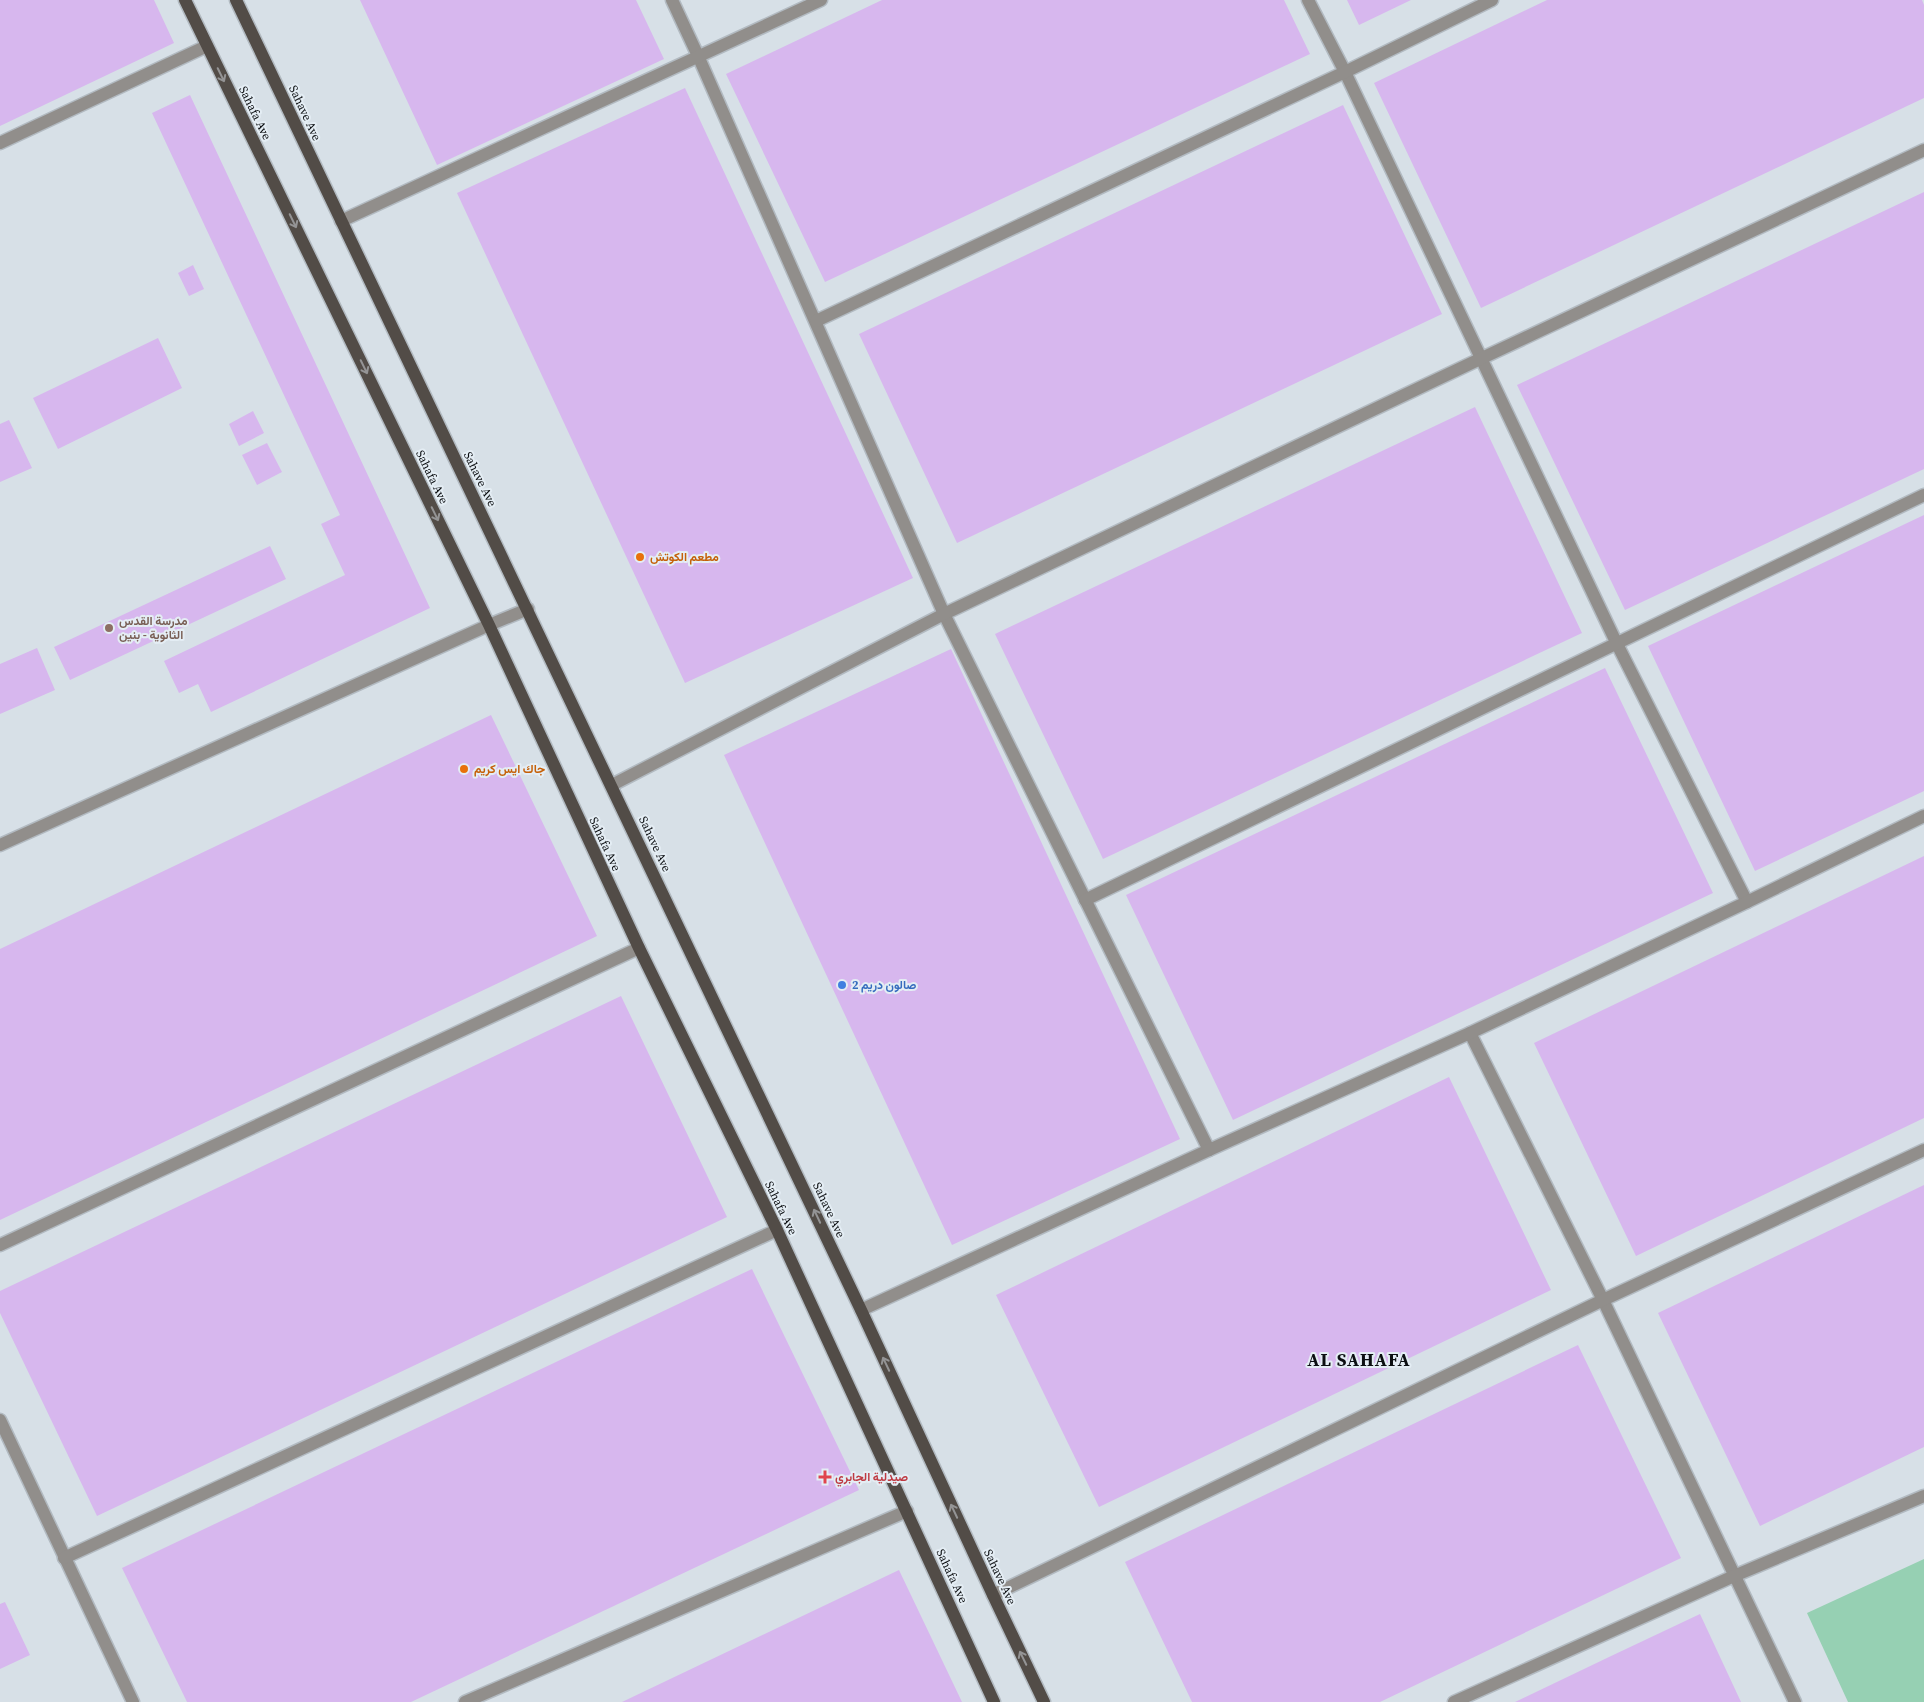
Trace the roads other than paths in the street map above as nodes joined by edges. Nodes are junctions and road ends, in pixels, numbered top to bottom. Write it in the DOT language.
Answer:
graph roads {
  1 [pos="185,0"];
  2 [pos="236,0"];
  3 [pos="672,0"];
  4 [pos="822,0"];
  5 [pos="1308,0"];
  6 [pos="1492,0"];
  7 [pos="207,46"];
  8 [pos="699,58"];
  9 [pos="1344,72"];
  10 [pos="0,143"];
  11 [pos="1924,150"];
  12 [pos="342,221"];
  13 [pos="816,321"];
  14 [pos="1480,359"];
  15 [pos="1924,495"];
  16 [pos="528,609"];
  17 [pos="944,614"];
  18 [pos="489,625"];
  19 [pos="1616,642"];
  20 [pos="612,785"];
  21 [pos="1924,816"];
  22 [pos="0,845"];
  23 [pos="1085,900"];
  24 [pos="1747,902"];
  25 [pos="639,948"];
  26 [pos="1470,1033"];
  27 [pos="1209,1150"];
  28 [pos="1924,1150"];
  29 [pos="777,1230"];
  30 [pos="0,1245"];
  31 [pos="1603,1300"];
  32 [pos="861,1310"];
  33 [pos="0,1420"];
  34 [pos="1924,1496"];
  35 [pos="907,1511"];
  36 [pos="64,1558"];
  37 [pos="1734,1576"];
  38 [pos="992,1595"];
  39 [pos="133,1702"];
  40 [pos="465,1702"];
  41 [pos="994,1702"];
  42 [pos="1044,1702"];
  43 [pos="1454,1702"];
  44 [pos="1795,1702"];
  1 -- 7 [label="main road, Sahafa Ave"];
  2 -- 12 [label="main road, Sahave Ave"];
  3 -- 8 [label="street"];
  4 -- 8 [label="street"];
  5 -- 9 [label="street"];
  6 -- 9 [label="street"];
  7 -- 10 [label="street"];
  7 -- 18 [label="main road, Sahafa Ave, one-way"];
  8 -- 12 [label="street"];
  8 -- 13 [label="street"];
  9 -- 13 [label="street"];
  9 -- 14 [label="street"];
  11 -- 14 [label="street"];
  12 -- 16 [label="main road, Sahave Ave"];
  13 -- 17 [label="street"];
  14 -- 17 [label="street"];
  14 -- 19 [label="street"];
  15 -- 19 [label="street"];
  16 -- 18 [label="street"];
  16 -- 20 [label="main road, Sahave Ave"];
  17 -- 20 [label="street"];
  17 -- 23 [label="street"];
  18 -- 22 [label="street"];
  18 -- 25 [label="main road, Sahafa Ave"];
  19 -- 23 [label="street"];
  19 -- 24 [label="street"];
  32 -- 20 [label="main road, Sahave Ave, one-way"];
  21 -- 24 [label="street"];
  23 -- 27 [label="street"];
  24 -- 26 [label="street"];
  25 -- 29 [label="main road, Sahafa Ave"];
  25 -- 30 [label="street"];
  26 -- 27 [label="street"];
  26 -- 31 [label="street"];
  27 -- 32 [label="street"];
  28 -- 31 [label="street"];
  29 -- 35 [label="main road, Sahafa Ave"];
  29 -- 36 [label="street"];
  31 -- 37 [label="street"];
  31 -- 38 [label="street"];
  38 -- 32 [label="main road, Sahave Ave, one-way"];
  33 -- 36 [label="street"];
  34 -- 37 [label="street"];
  35 -- 40 [label="street"];
  35 -- 41 [label="main road, Sahafa Ave"];
  36 -- 39 [label="street"];
  37 -- 43 [label="street"];
  37 -- 44 [label="street"];
  42 -- 38 [label="main road, Sahave Ave, one-way"];
}
